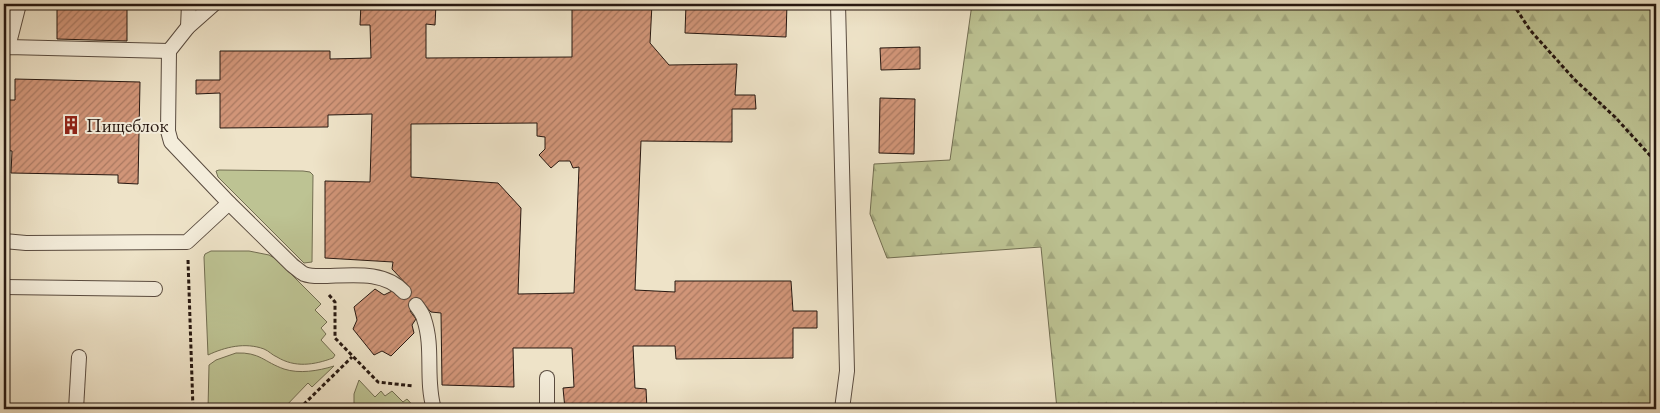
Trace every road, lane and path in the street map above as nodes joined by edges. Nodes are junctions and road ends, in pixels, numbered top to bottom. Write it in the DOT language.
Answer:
graph roads {
  1 [pos="19,4"];
  2 [pos="189,4"];
  3 [pos="214,4"];
  4 [pos="838,4"];
  5 [pos="1513,4"];
  6 [pos="188,27"];
  7 [pos="6,48"];
  8 [pos="169,51"];
  9 [pos="1656,162"];
  10 [pos="229,203"];
  11 [pos="4,241"];
  12 [pos="187,242"];
  13 [pos="313,276"];
  14 [pos="4,287"];
  15 [pos="155,289"];
  16 [pos="404,292"];
  17 [pos="416,305"];
  18 [pos="79,356"];
  19 [pos="352,357"];
  20 [pos="547,378"];
  21 [pos="429,390"];
  22 [pos="841,407"];
  23 [pos="76,409"];
  24 [pos="193,409"];
  25 [pos="299,409"];
  26 [pos="434,409"];
  27 [pos="547,409"];
  1 -- 7 [label="lane"];
  2 -- 6 [label="lane"];
  3 -- 6 [label="lane"];
  4 -- 22 [label="lane"];
  5 -- 9 [label="path"];
  6 -- 8 [label="lane"];
  7 -- 8 [label="lane"];
  8 -- 10 [label="lane"];
  10 -- 12 [label="lane"];
  10 -- 13 [label="lane"];
  11 -- 12 [label="lane"];
  12 -- 24 [label="path"];
  13 -- 16 [label="lane"];
  13 -- 19 [label="path"];
  14 -- 15 [label="lane"];
  17 -- 21 [label="lane"];
  18 -- 23 [label="lane"];
  19 -- 21 [label="path"];
  19 -- 25 [label="path"];
  20 -- 27 [label="lane"];
  21 -- 26 [label="lane"];
}
